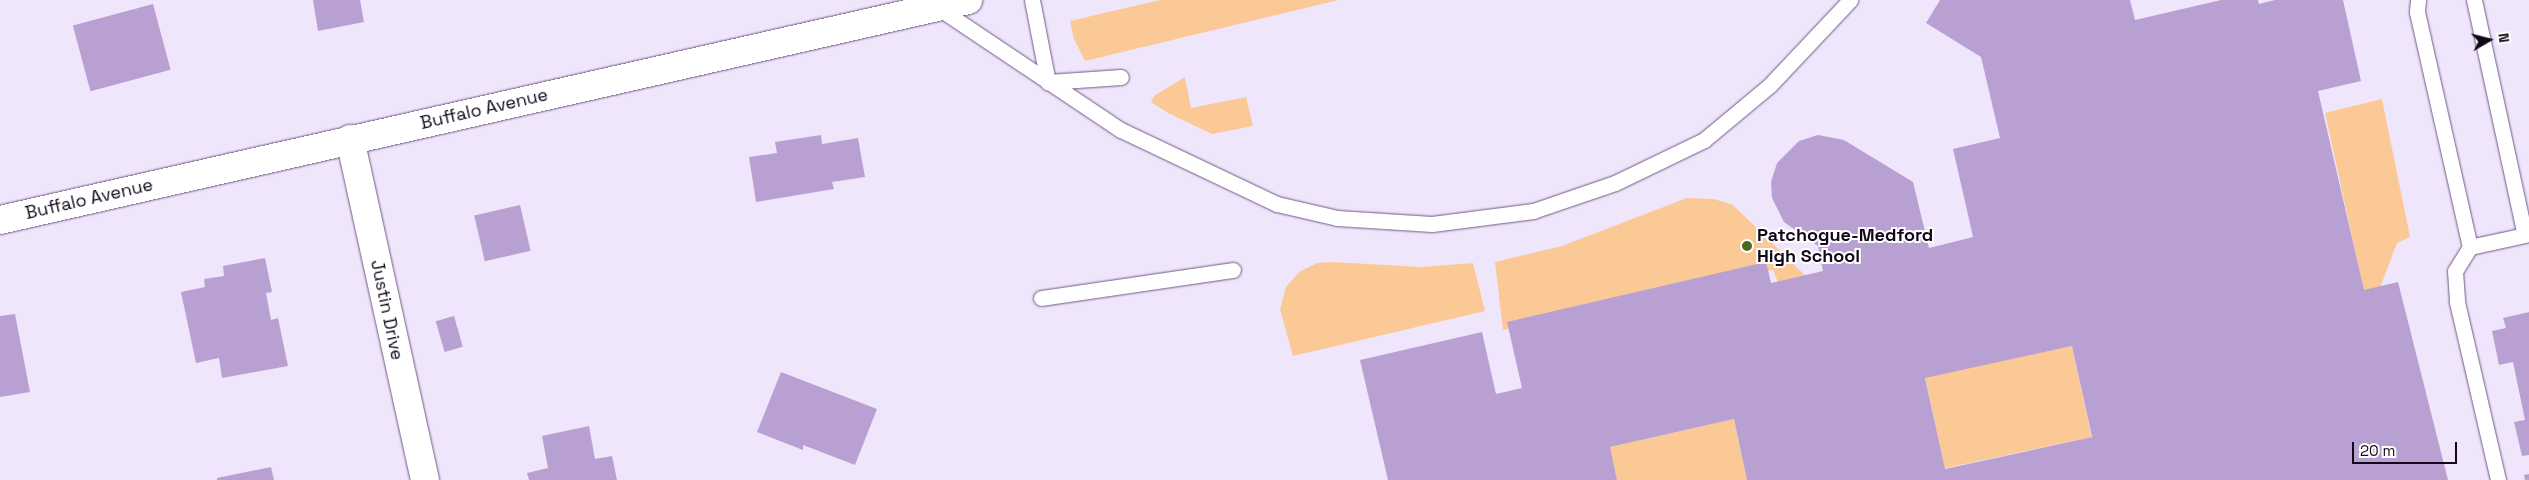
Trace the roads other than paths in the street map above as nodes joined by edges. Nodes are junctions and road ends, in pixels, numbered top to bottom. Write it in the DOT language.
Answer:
graph roads {
  1 [pos="968,0"];
  2 [pos="1032,0"];
  3 [pos="1850,0"];
  4 [pos="2418,0"];
  5 [pos="2474,0"];
  6 [pos="937,7"];
  7 [pos="1121,77"];
  8 [pos="1048,82"];
  9 [pos="350,139"];
  10 [pos="0,220"];
  11 [pos="2527,235"];
  12 [pos="2470,247"];
  13 [pos="1233,270"];
  14 [pos="1041,298"];
  15 [pos="425,480"];
  16 [pos="2498,480"];
  1 -- 6 [label="street, Buffalo Avenue"];
  2 -- 8 [label="lane"];
  3 -- 8 [label="lane"];
  4 -- 12 [label="lane"];
  5 -- 11 [label="lane"];
  6 -- 8 [label="lane"];
  6 -- 9 [label="street, Buffalo Avenue"];
  7 -- 8 [label="lane"];
  9 -- 10 [label="street, Buffalo Avenue"];
  9 -- 15 [label="street, Justin Drive"];
  11 -- 12 [label="lane"];
  12 -- 16 [label="lane"];
  13 -- 14 [label="lane"];
}
